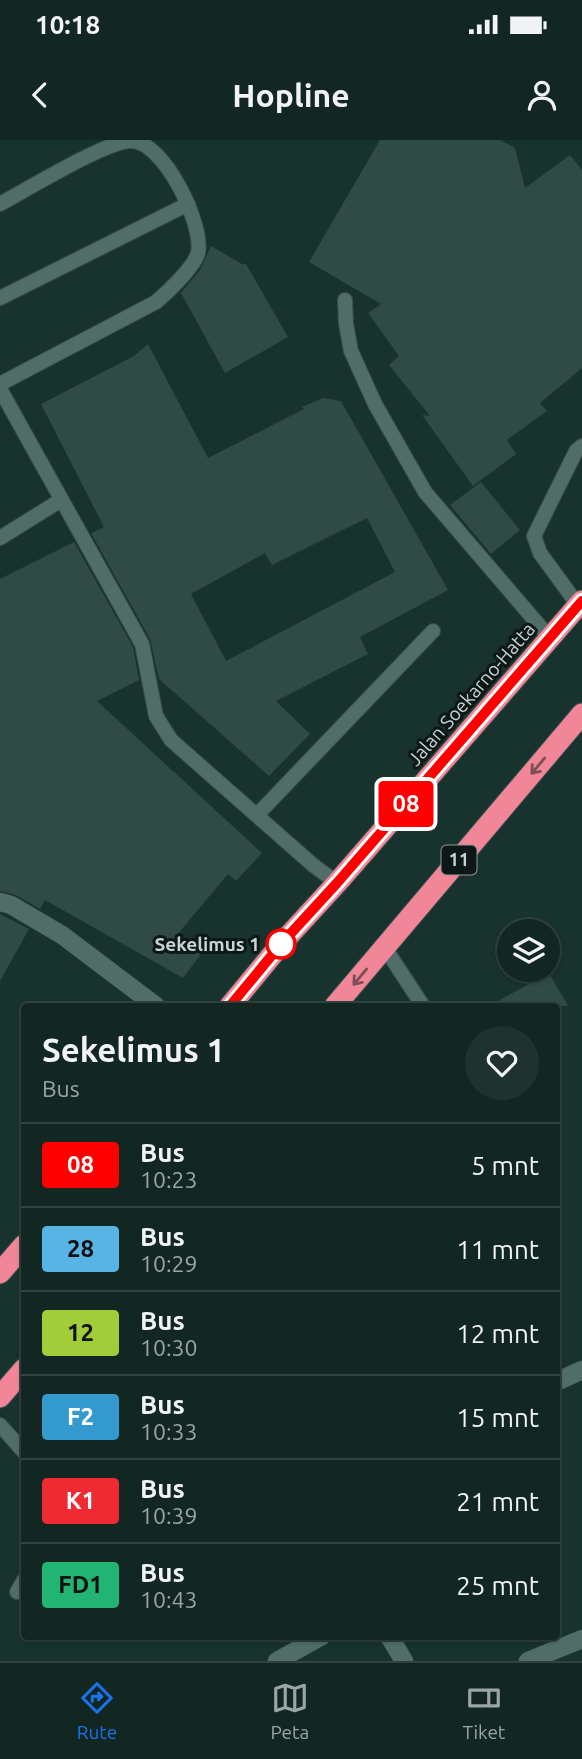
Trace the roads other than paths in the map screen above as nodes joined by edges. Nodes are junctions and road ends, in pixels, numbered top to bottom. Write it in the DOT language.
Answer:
graph roads {
  1 [pos="0,204"];
  2 [pos="188,204"];
  3 [pos="0,298"];
  4 [pos="345,300"];
  5 [pos="0,387"];
  6 [pos="582,446"];
  7 [pos="61,500"];
  8 [pos="0,538"];
  9 [pos="580,603"];
  10 [pos="433,631"];
  11 [pos="550,638"];
  12 [pos="582,714"];
  13 [pos="257,815"];
  14 [pos="337,883"];
  15 [pos="0,902"];
  16 [pos="385,948"];
  17 [pos="152,1003"];
  18 [pos="232,1003"];
  19 [pos="338,1003"];
  20 [pos="419,1003"];
  21 [pos="21,1248"];
  22 [pos="0,1273"];
  23 [pos="582,1370"];
  24 [pos="21,1372"];
  25 [pos="560,1380"];
  26 [pos="0,1396"];
  27 [pos="0,1425"];
  28 [pos="21,1449"];
  29 [pos="582,1639"];
  30 [pos="315,1640"];
  31 [pos="391,1640"];
  32 [pos="276,1661"];
  33 [pos="404,1661"];
  34 [pos="528,1661"];
  1 -- 2 [label="lane"];
  2 -- 3 [label="lane"];
  2 -- 5 [label="lane"];
  4 -- 11 [label="lane"];
  5 -- 7 [label="lane"];
  6 -- 9 [label="lane"];
  7 -- 8 [label="lane"];
  7 -- 13 [label="lane"];
  9 -- 11 [label="highway, Jalan Soekarno-Hatta"];
  10 -- 13 [label="lane"];
  11 -- 14 [label="highway, Jalan Soekarno-Hatta"];
  12 -- 16 [label="highway, 11, one-way"];
  13 -- 14 [label="lane"];
  14 -- 18 [label="highway, Jalan Soekarno-Hatta"];
  15 -- 17 [label="street"];
  16 -- 19 [label="highway, 11, one-way"];
  16 -- 20 [label="lane"];
  21 -- 22 [label="highway"];
  23 -- 25 [label="street"];
  24 -- 26 [label="highway"];
  27 -- 28 [label="lane"];
  29 -- 34 [label="street"];
  30 -- 32 [label="street"];
  31 -- 33 [label="street"];
}
